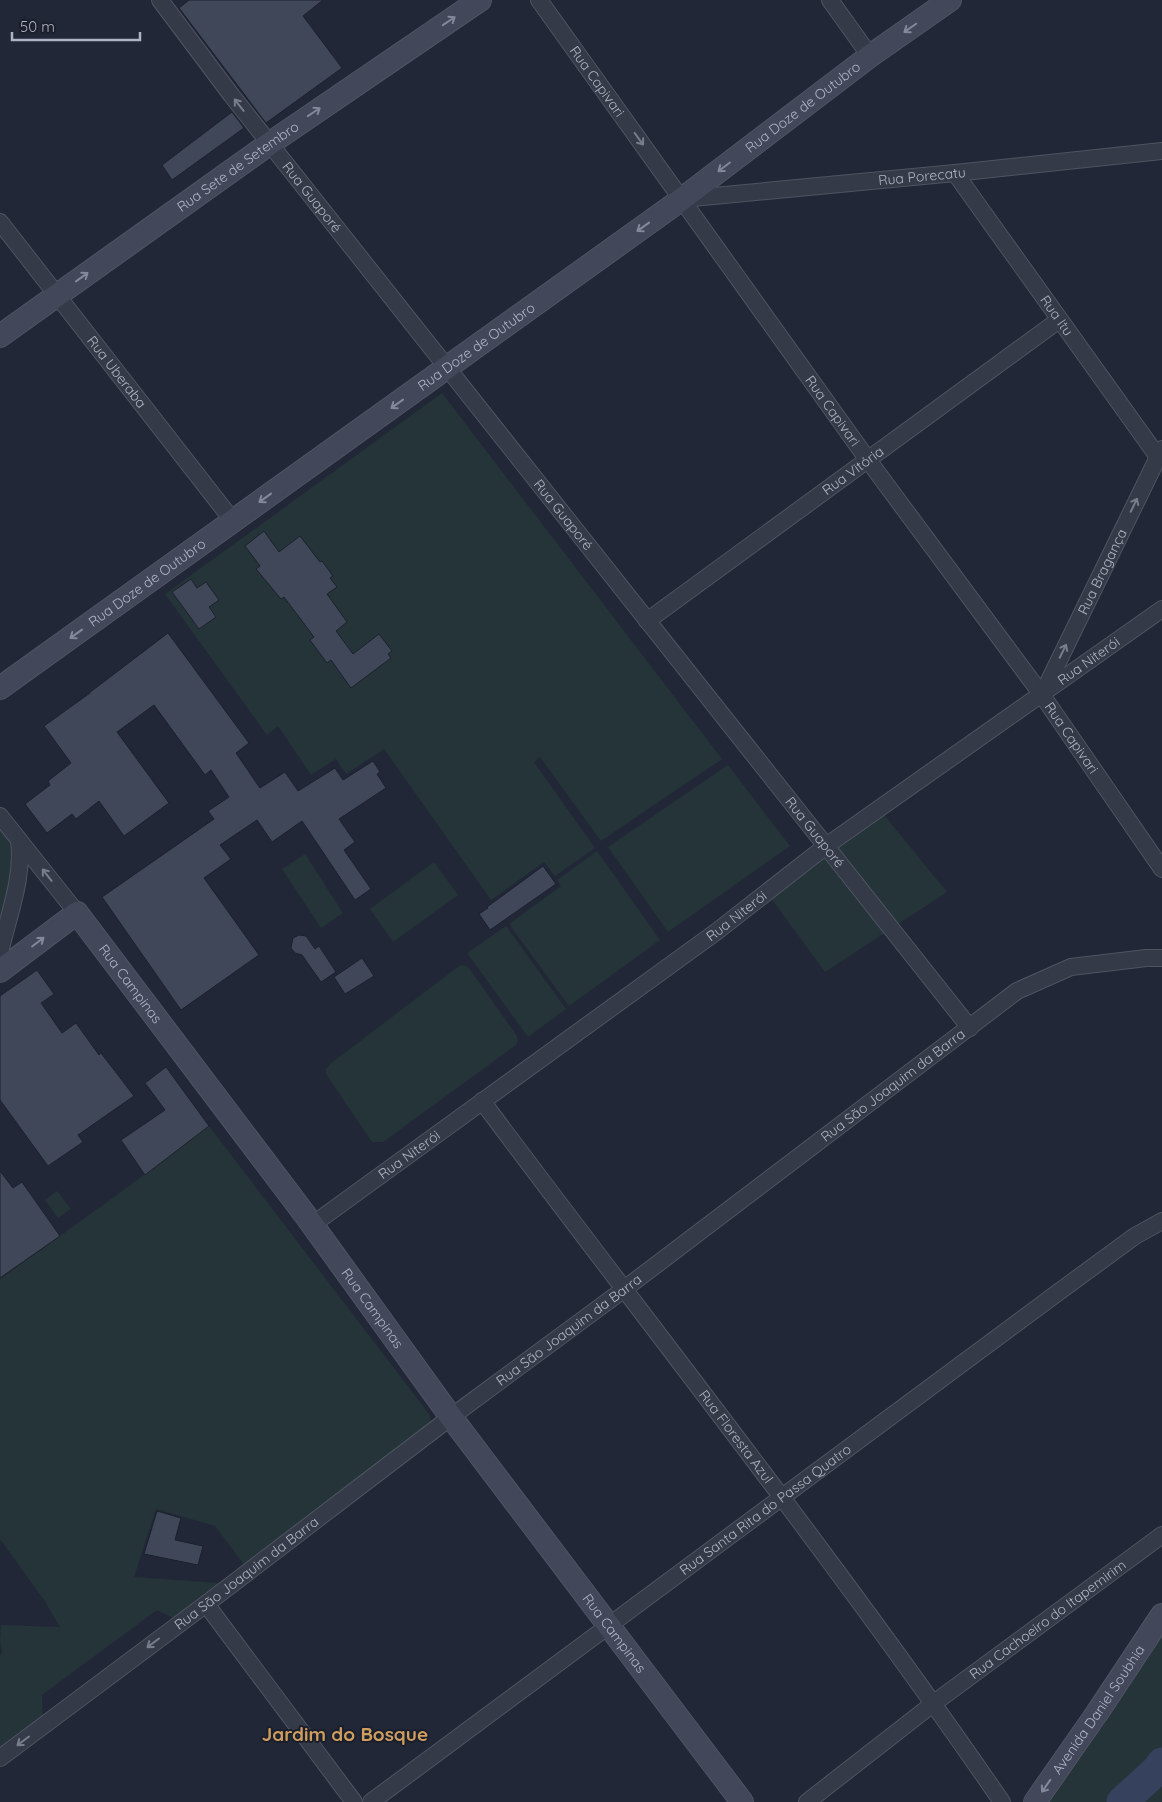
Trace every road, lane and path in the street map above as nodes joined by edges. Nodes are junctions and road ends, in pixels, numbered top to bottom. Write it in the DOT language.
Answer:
graph roads {
  1 [pos="160,0"];
  2 [pos="480,0"];
  3 [pos="539,0"];
  4 [pos="830,0"];
  5 [pos="950,0"];
  6 [pos="870,56"];
  7 [pos="269,144"];
  8 [pos="1162,151"];
  9 [pos="955,173"];
  10 [pos="682,199"];
  11 [pos="0,222"];
  12 [pos="57,295"];
  13 [pos="1059,320"];
  14 [pos="0,336"];
  15 [pos="447,368"];
  16 [pos="1160,453"];
  17 [pos="868,460"];
  18 [pos="233,521"];
  19 [pos="1162,610"];
  20 [pos="647,620"];
  21 [pos="0,688"];
  22 [pos="1042,695"];
  23 [pos="0,816"];
  24 [pos="20,840"];
  25 [pos="826,846"];
  26 [pos="1162,869"];
  27 [pos="77,914"];
  28 [pos="0,952"];
  29 [pos="1162,958"];
  30 [pos="0,971"];
  31 [pos="970,1028"];
  32 [pos="482,1101"];
  33 [pos="1162,1221"];
  34 [pos="312,1225"];
  35 [pos="623,1290"];
  36 [pos="451,1417"];
  37 [pos="782,1497"];
  38 [pos="1162,1535"];
  39 [pos="206,1604"];
  40 [pos="1162,1615"];
  41 [pos="609,1625"];
  42 [pos="934,1703"];
  43 [pos="0,1758"];
  44 [pos="354,1802"];
  45 [pos="371,1802"];
  46 [pos="742,1802"];
  47 [pos="807,1802"];
  48 [pos="1002,1802"];
  49 [pos="1035,1802"];
  7 -- 1 [label="street, Rua Guaporé, one-way"];
  7 -- 2 [label="main road, Rua Sete de Setembro, one-way"];
  3 -- 10 [label="street, Rua Capivari, one-way"];
  4 -- 6 [label="street"];
  5 -- 6 [label="main road, Rua Doze de Outubro, one-way"];
  6 -- 10 [label="main road, Rua Doze de Outubro, one-way"];
  12 -- 7 [label="main road, Rua Sete de Setembro, one-way"];
  7 -- 15 [label="street, Rua Guaporé"];
  8 -- 9 [label="street, Rua Porecatu"];
  9 -- 10 [label="street, Rua Porecatu"];
  9 -- 13 [label="street, Rua Itu"];
  10 -- 15 [label="main road, Rua Doze de Outubro, one-way"];
  10 -- 17 [label="street, Rua Capivari"];
  11 -- 12 [label="street, Rua Uberaba"];
  12 -- 14 [label="main road, Rua Sete de Setembro"];
  12 -- 18 [label="street, Rua Uberaba"];
  13 -- 16 [label="street, Rua Itu"];
  13 -- 17 [label="street, Rua Vitória"];
  15 -- 18 [label="main road, Rua Doze de Outubro, one-way"];
  15 -- 20 [label="street, Rua Guaporé"];
  22 -- 16 [label="street, Rua Bragança, one-way"];
  17 -- 20 [label="street, Rua Vitória"];
  17 -- 22 [label="street, Rua Capivari"];
  18 -- 21 [label="main road, Rua Doze de Outubro, one-way"];
  19 -- 22 [label="street, Rua Niterói"];
  20 -- 25 [label="street, Rua Guaporé"];
  22 -- 25 [label="street, Rua Niterói"];
  22 -- 26 [label="street, Rua Capivari"];
  23 -- 24 [label="street, Rua Campinas"];
  27 -- 24 [label="street, Rua Campinas, one-way"];
  24 -- 28 [label="street"];
  25 -- 31 [label="street, Rua Guaporé"];
  25 -- 32 [label="street, Rua Niterói"];
  30 -- 27 [label="main road, one-way"];
  27 -- 34 [label="main road, Rua Campinas"];
  29 -- 31 [label="street, Rua São Joaquim da Barra"];
  31 -- 35 [label="street, Rua São Joaquim da Barra"];
  32 -- 34 [label="street, Rua Niterói"];
  32 -- 35 [label="street, Rua Floresta Azul"];
  33 -- 37 [label="street, Rua Santa Rita do Passa Quatro"];
  34 -- 36 [label="main road, Rua Campinas"];
  35 -- 36 [label="street, Rua São Joaquim da Barra"];
  35 -- 37 [label="street, Rua Floresta Azul"];
  36 -- 39 [label="street, Rua São Joaquim da Barra"];
  36 -- 41 [label="main road, Rua Campinas"];
  37 -- 41 [label="street, Rua Santa Rita do Passa Quatro"];
  37 -- 42 [label="street, Rua Floresta Azul"];
  38 -- 42 [label="street, Rua Cachoeiro do Itapemirim"];
  39 -- 43 [label="street, Rua São Joaquim da Barra, one-way"];
  39 -- 44 [label="street"];
  40 -- 49 [label="main road, Avenida Daniel Soubhia, one-way"];
  41 -- 45 [label="street, Rua Santa Rita do Passa Quatro"];
  41 -- 46 [label="main road, Rua Campinas"];
  42 -- 47 [label="street, Rua Cachoeiro do Itapemirim"];
  42 -- 48 [label="street, Rua Floresta Azul"];
}
